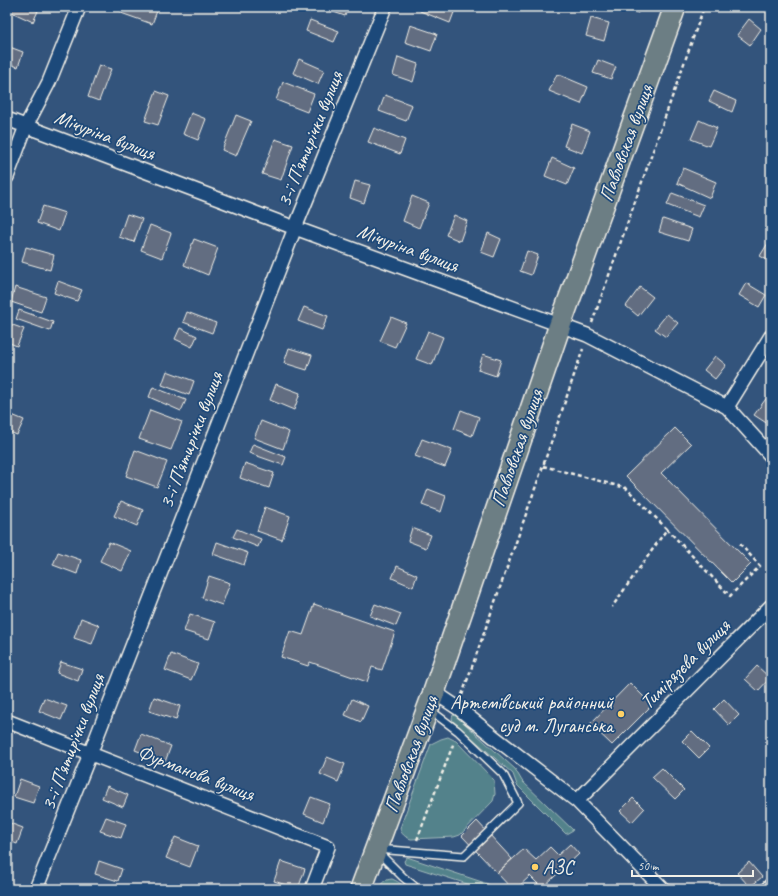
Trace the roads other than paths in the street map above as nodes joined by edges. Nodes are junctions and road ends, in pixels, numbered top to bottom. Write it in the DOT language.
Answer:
graph roads {
  1 [pos="79,7"];
  2 [pos="385,7"];
  3 [pos="675,7"];
  4 [pos="7,119"];
  5 [pos="26,126"];
  6 [pos="7,177"];
  7 [pos="295,228"];
  8 [pos="560,325"];
  9 [pos="771,336"];
  10 [pos="726,407"];
  11 [pos="771,456"];
  12 [pos="771,606"];
  13 [pos="431,700"];
  14 [pos="7,721"];
  15 [pos="90,754"];
  16 [pos="577,801"];
  17 [pos="375,849"];
  18 [pos="771,885"];
  19 [pos="414,886"];
  20 [pos="36,889"];
  21 [pos="312,889"];
  22 [pos="361,889"];
  23 [pos="663,889"];
  24 [pos="768,889"];
  1 -- 5 [label="street"];
  2 -- 7 [label="street, 3-ї П’ятирічки вулиця"];
  3 -- 8 [label="main road, Павловская вулиця"];
  4 -- 5 [label="street, Мічуріна вулиця"];
  5 -- 6 [label="street"];
  5 -- 7 [label="street, Мічуріна вулиця"];
  7 -- 8 [label="street, Мічуріна вулиця"];
  7 -- 15 [label="street, 3-ї П’ятирічки вулиця"];
  8 -- 10 [label="street, Мічуріна вулиця"];
  8 -- 13 [label="main road, Павловская вулиця"];
  9 -- 10 [label="street"];
  10 -- 11 [label="street, Мічуріна вулиця"];
  12 -- 16 [label="street, Тимірязєва вулиця"];
  13 -- 16 [label="street"];
  13 -- 17 [label="main road, Павловская вулиця"];
  13 -- 17 [label="lane"];
  14 -- 15 [label="street, Фурманова вулиця"];
  15 -- 20 [label="street, 3-ї П’ятирічки вулиця"];
  15 -- 21 [label="street, Фурманова вулиця"];
  16 -- 23 [label="street"];
  17 -- 19 [label="lane"];
  17 -- 22 [label="main road, Павловская вулиця"];
  18 -- 24 [label="street"];
}
